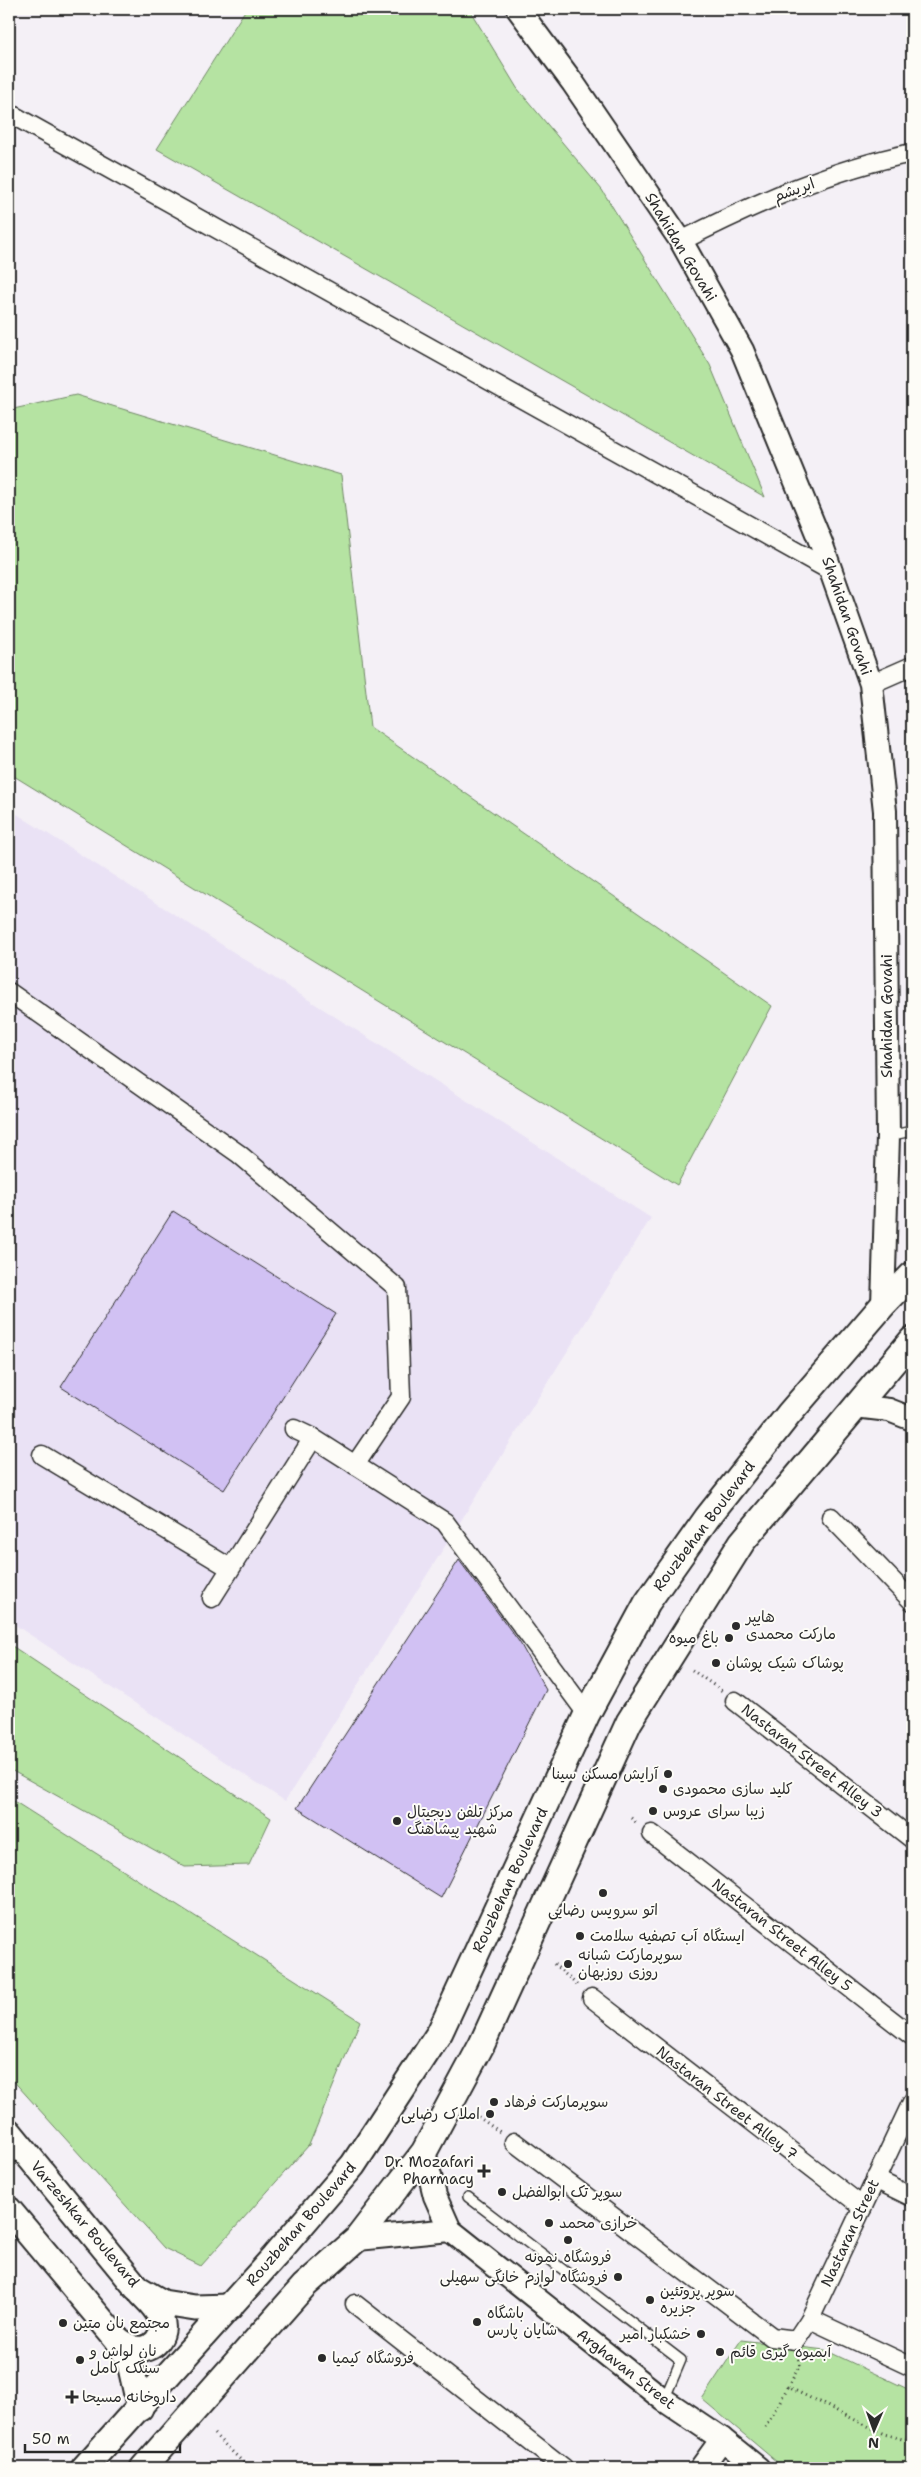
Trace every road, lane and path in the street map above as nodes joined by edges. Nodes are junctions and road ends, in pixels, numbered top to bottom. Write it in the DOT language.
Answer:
graph roads {
  1 [pos="518,9"];
  2 [pos="9,113"];
  3 [pos="912,153"];
  4 [pos="681,241"];
  5 [pos="831,571"];
  6 [pos="912,666"];
  7 [pos="870,684"];
  8 [pos="9,992"];
  9 [pos="912,1131"];
  10 [pos="888,1136"];
  11 [pos="912,1275"];
  12 [pos="882,1305"];
  13 [pos="912,1340"];
  14 [pos="855,1406"];
  15 [pos="912,1419"];
  16 [pos="294,1429"];
  17 [pos="313,1438"];
  18 [pos="42,1455"];
  19 [pos="355,1465"];
  20 [pos="831,1517"];
  21 [pos="230,1568"];
  22 [pos="212,1598"];
  23 [pos="912,1601"];
  24 [pos="692,1670"];
  25 [pos="735,1701"];
  26 [pos="587,1714"];
  27 [pos="652,1834"];
  28 [pos="912,1839"];
  29 [pos="554,1964"];
  30 [pos="592,1998"];
  31 [pos="912,2036"];
  32 [pos="912,2102"];
  33 [pos="474,2114"];
  34 [pos="9,2132"];
  35 [pos="514,2142"];
  36 [pos="424,2152"];
  37 [pos="876,2179"];
  38 [pos="912,2196"];
  39 [pos="468,2197"];
  40 [pos="862,2207"];
  41 [pos="9,2210"];
  42 [pos="450,2230"];
  43 [pos="357,2239"];
  44 [pos="137,2288"];
  45 [pos="355,2304"];
  46 [pos="230,2306"];
  47 [pos="810,2319"];
  48 [pos="118,2340"];
  49 [pos="796,2340"];
  50 [pos="912,2367"];
  51 [pos="788,2387"];
  52 [pos="664,2400"];
  53 [pos="140,2408"];
  54 [pos="765,2428"];
  55 [pos="912,2428"];
  56 [pos="214,2434"];
  57 [pos="722,2439"];
  58 [pos="906,2440"];
  59 [pos="912,2443"];
  60 [pos="912,2458"];
  61 [pos="912,2467"];
  62 [pos="84,2468"];
  63 [pos="143,2468"];
  64 [pos="250,2468"];
  65 [pos="564,2468"];
  66 [pos="701,2468"];
  67 [pos="758,2468"];
  68 [pos="825,2468"];
  69 [pos="838,2468"];
  1 -- 4 [label="street, Shahidan Govahi"];
  2 -- 5 [label="street"];
  3 -- 4 [label="street, ابریشم"];
  4 -- 5 [label="street, Shahidan Govahi"];
  5 -- 7 [label="street, Shahidan Govahi"];
  6 -- 7 [label="street"];
  7 -- 10 [label="street, Shahidan Govahi"];
  8 -- 19 [label="street"];
  9 -- 10 [label="lane"];
  10 -- 12 [label="street, Shahidan Govahi"];
  11 -- 12 [label="main road, Rouzbehan Boulevard"];
  12 -- 26 [label="main road, Rouzbehan Boulevard"];
  13 -- 14 [label="main road"];
  14 -- 15 [label="street"];
  14 -- 36 [label="main road"];
  16 -- 17 [label="street"];
  17 -- 19 [label="street"];
  17 -- 21 [label="street"];
  18 -- 21 [label="street"];
  19 -- 26 [label="street"];
  20 -- 23 [label="street"];
  21 -- 22 [label="street"];
  24 -- 25 [label="path"];
  25 -- 28 [label="street, Nastaran Street Alley 3"];
  26 -- 46 [label="main road, Rouzbehan Boulevard"];
  27 -- 31 [label="street, Nastaran Street Alley 5"];
  29 -- 30 [label="path"];
  30 -- 40 [label="street, Nastaran Street Alley 7"];
  32 -- 37 [label="street, Nastaran Street"];
  33 -- 35 [label="path"];
  34 -- 44 [label="main road, Varzeshkar Boulevard"];
  35 -- 49 [label="street"];
  36 -- 42 [label="street"];
  36 -- 43 [label="main road"];
  37 -- 38 [label="street"];
  37 -- 40 [label="street, Nastaran Street"];
  39 -- 52 [label="lane"];
  40 -- 47 [label="street, Nastaran Street"];
  41 -- 48 [label="main road"];
  42 -- 43 [label="street"];
  42 -- 52 [label="street, Arghavan Street"];
  43 -- 63 [label="main road"];
  44 -- 46 [label="main road, Varzeshkar Boulevard"];
  44 -- 48 [label="main road"];
  45 -- 65 [label="street"];
  46 -- 53 [label="main road, Rouzbehan Boulevard"];
  47 -- 49 [label="street, Nastaran Street"];
  47 -- 50 [label="street"];
  48 -- 53 [label="main road"];
  49 -- 51 [label="path"];
  51 -- 54 [label="path"];
  51 -- 58 [label="path"];
  52 -- 57 [label="street, Arghavan Street"];
  53 -- 62 [label="main road, Rouzbehan Boulevard"];
  55 -- 58 [label="path"];
  56 -- 64 [label="path"];
  57 -- 66 [label="street"];
  57 -- 67 [label="street, Arghavan Street"];
  58 -- 59 [label="path"];
  60 -- 61 [label="path"];
  68 -- 69 [label="path"];
}
